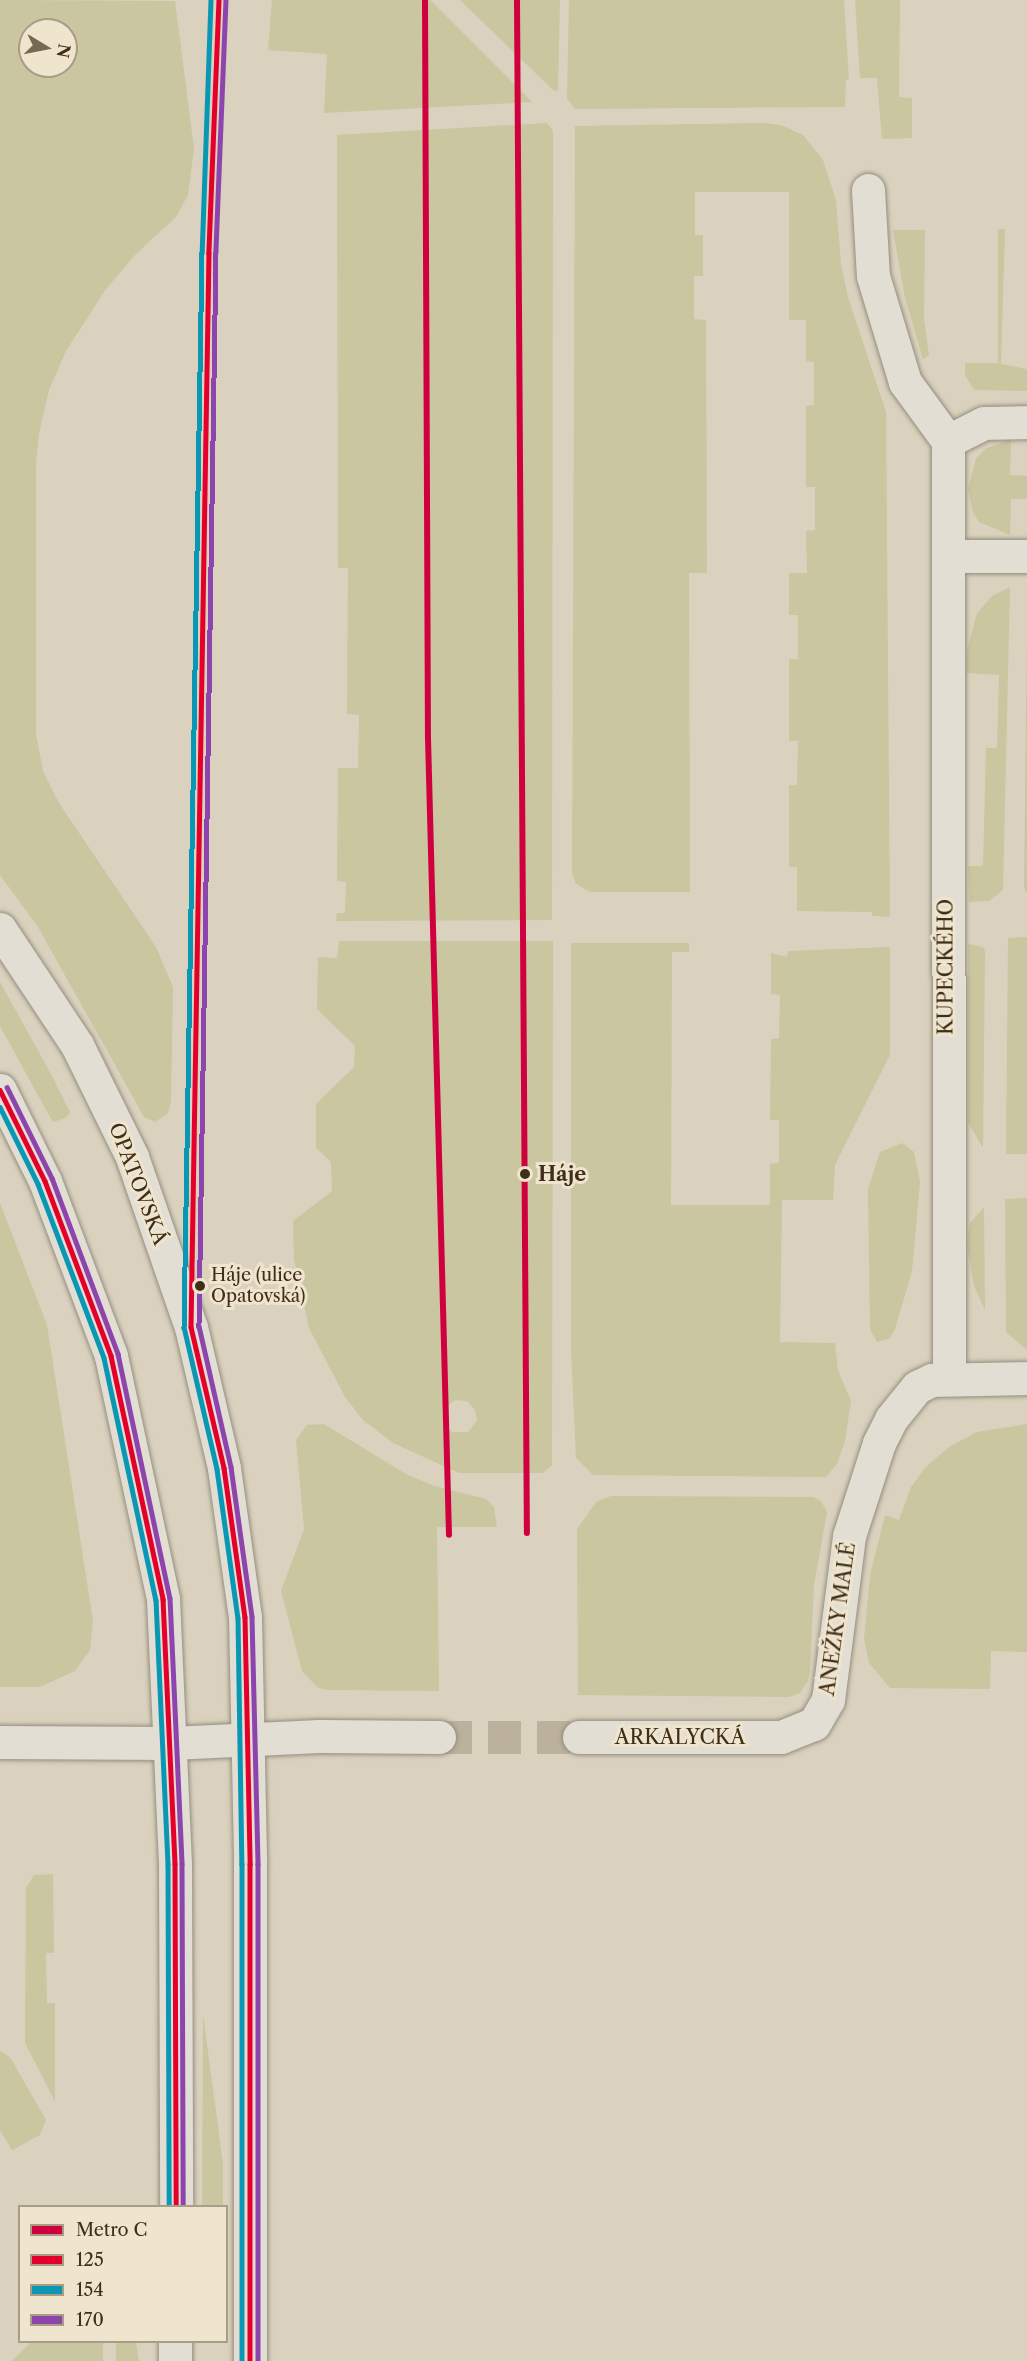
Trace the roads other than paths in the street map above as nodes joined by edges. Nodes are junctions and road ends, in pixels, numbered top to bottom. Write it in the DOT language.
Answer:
graph roads {
  1 [pos="868,190"];
  2 [pos="1027,422"];
  3 [pos="948,441"];
  4 [pos="948,556"];
  5 [pos="1027,556"];
  6 [pos="0,929"];
  7 [pos="0,1090"];
  8 [pos="1027,1378"];
  9 [pos="949,1379"];
  10 [pos="439,1737"];
  11 [pos="579,1737"];
  12 [pos="781,1737"];
  13 [pos="247,1741"];
  14 [pos="0,1742"];
  15 [pos="171,1743"];
  16 [pos="176,2205"];
  17 [pos="175,2343"];
  18 [pos="175,2361"];
  19 [pos="250,2361"];
  1 -- 3 [label="main road"];
  2 -- 3 [label="main road"];
  3 -- 4 [label="main road, KUPECKÉHO"];
  4 -- 5 [label="main road"];
  4 -- 9 [label="main road, KUPECKÉHO"];
  6 -- 13 [label="main road, OPATOVSKÁ"];
  7 -- 15 [label="main road"];
  8 -- 9 [label="main road, ANEŽKY MALÉ"];
  9 -- 12 [label="main road, ANEŽKY MALÉ"];
  10 -- 13 [label="main road"];
  11 -- 12 [label="main road, ARKALYCKÁ"];
  13 -- 15 [label="main road"];
  13 -- 19 [label="main road, OPATOVSKÁ"];
  14 -- 15 [label="main road"];
  15 -- 16 [label="main road"];
  17 -- 18 [label="main road"];
}
